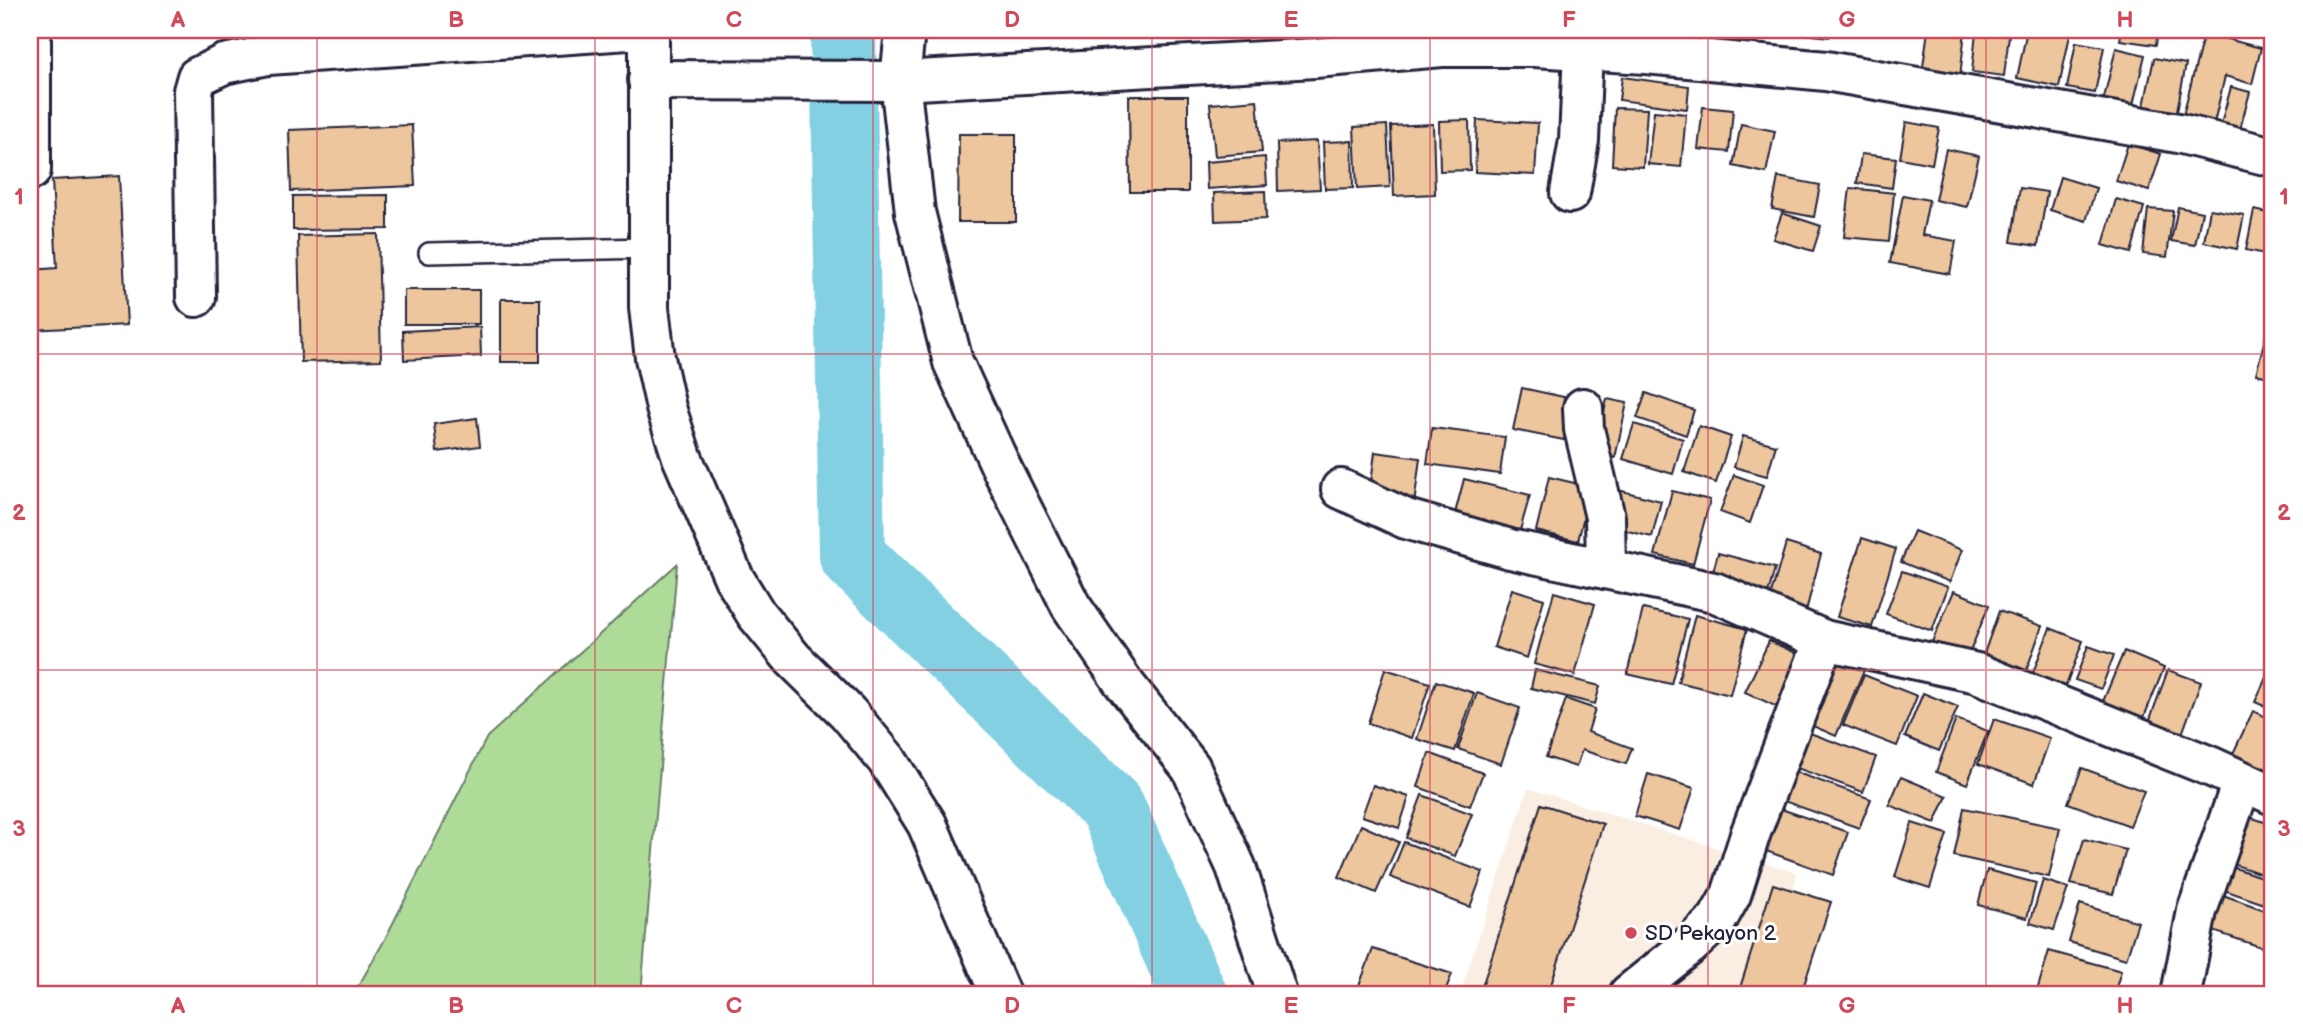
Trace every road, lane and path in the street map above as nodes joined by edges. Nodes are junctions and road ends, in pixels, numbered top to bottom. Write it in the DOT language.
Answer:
graph roads {
  1 [pos="31,30"];
  2 [pos="628,30"];
  3 [pos="649,30"];
  4 [pos="905,30"];
  5 [pos="1583,50"];
  6 [pos="648,80"];
  7 [pos="900,81"];
  8 [pos="2273,157"];
  9 [pos="31,170"];
  10 [pos="1570,193"];
  11 [pos="648,248"];
  12 [pos="429,253"];
  13 [pos="196,297"];
  14 [pos="1583,408"];
  15 [pos="1341,489"];
  16 [pos="1606,569"];
  17 [pos="1824,640"];
  18 [pos="2258,788"];
  19 [pos="1000,994"];
  20 [pos="1277,994"];
  21 [pos="1629,994"];
  22 [pos="2182,994"];
  1 -- 9 [label="street"];
  2 -- 13 [label="street"];
  3 -- 6 [label="street"];
  4 -- 7 [label="street"];
  5 -- 7 [label="street"];
  5 -- 8 [label="street"];
  5 -- 10 [label="street"];
  6 -- 7 [label="street"];
  6 -- 11 [label="street"];
  7 -- 20 [label="street"];
  11 -- 12 [label="lane"];
  11 -- 19 [label="street"];
  14 -- 16 [label="street"];
  15 -- 16 [label="street"];
  16 -- 17 [label="street"];
  17 -- 18 [label="street"];
  17 -- 21 [label="street"];
  18 -- 22 [label="street"];
}
